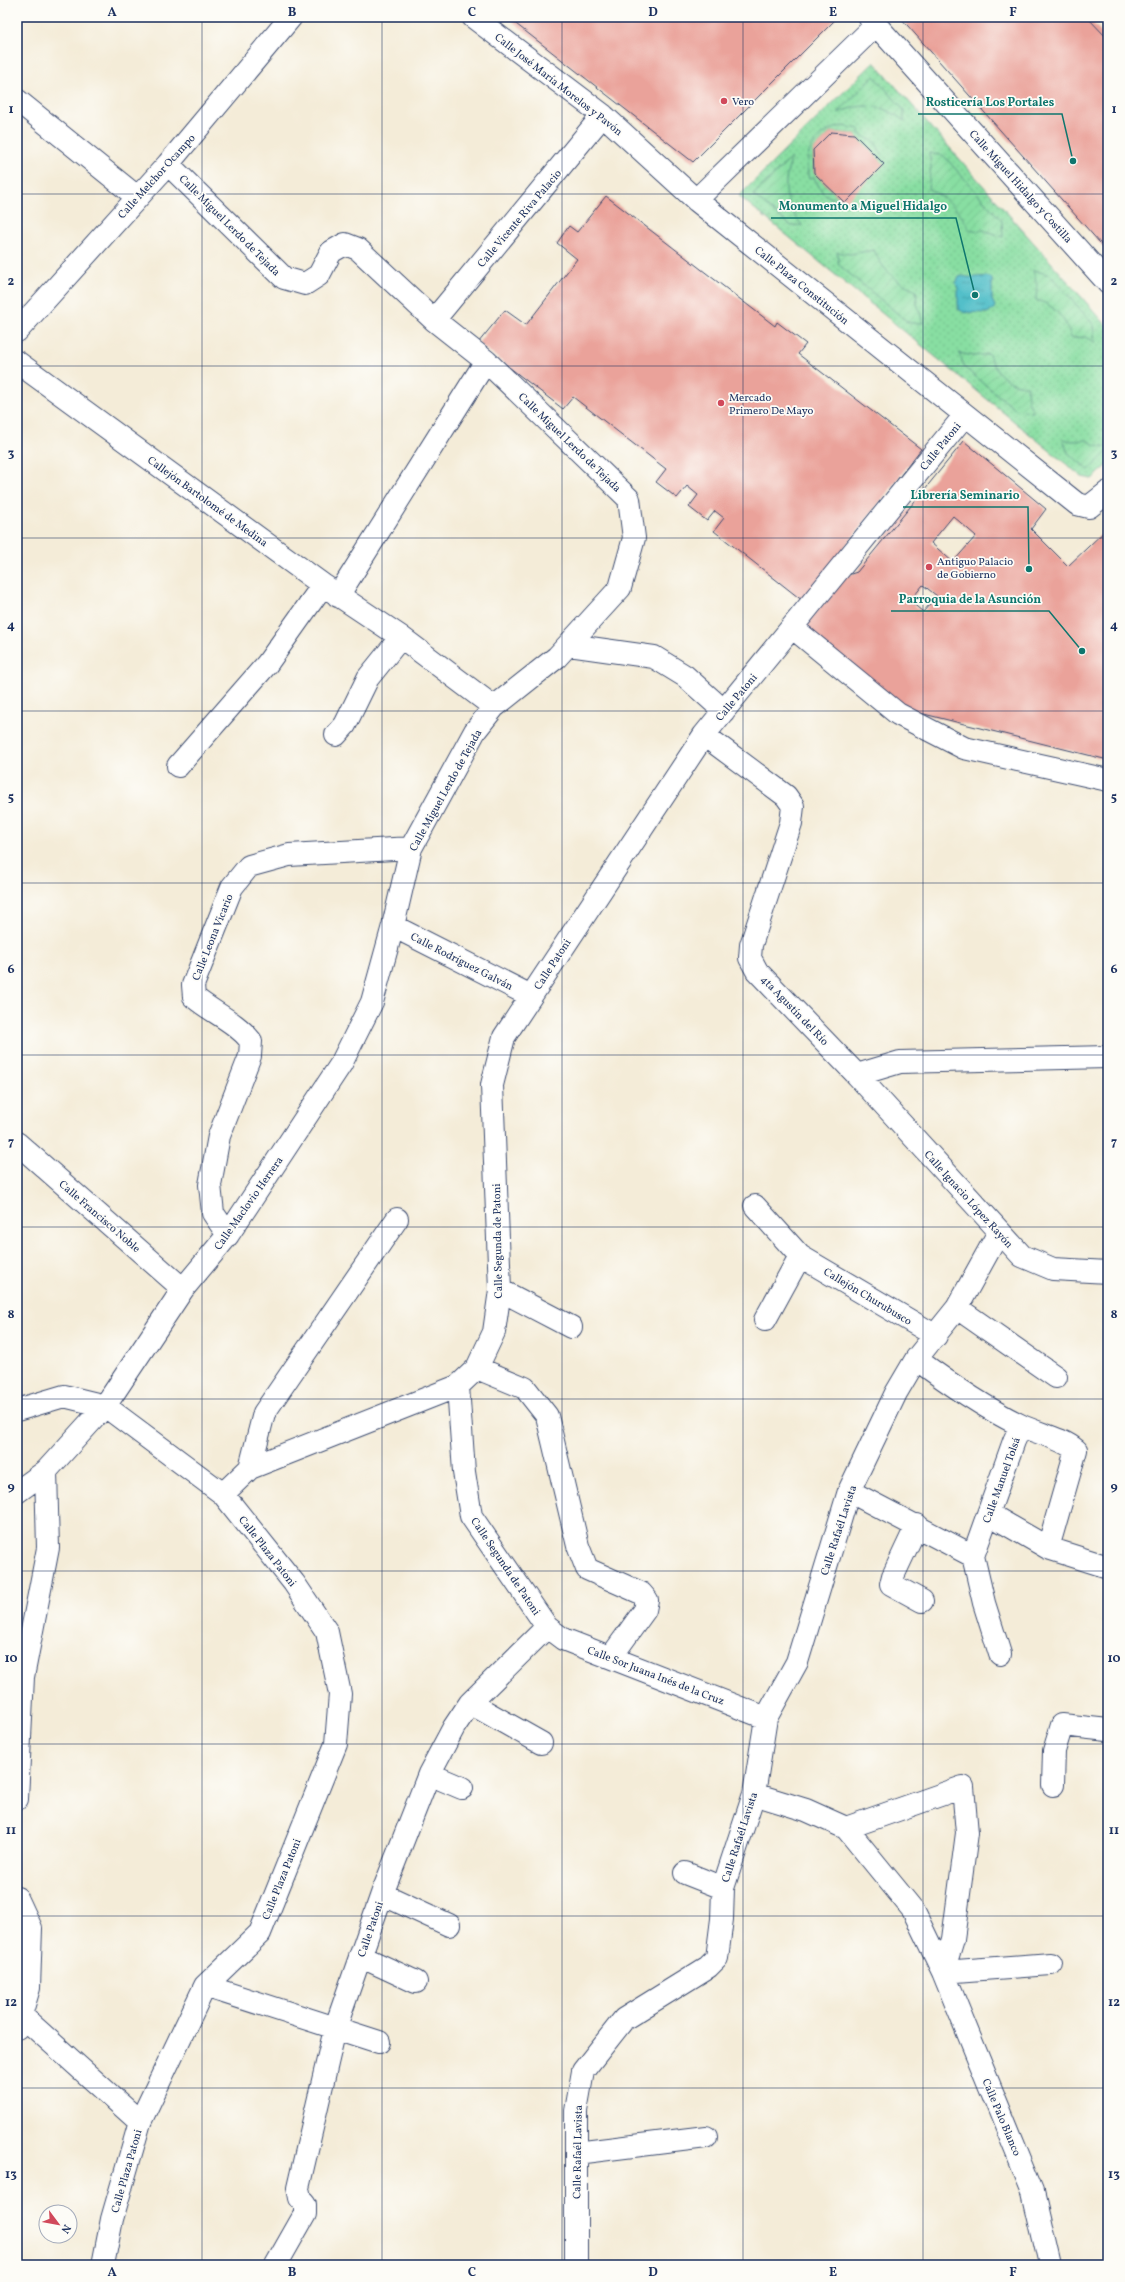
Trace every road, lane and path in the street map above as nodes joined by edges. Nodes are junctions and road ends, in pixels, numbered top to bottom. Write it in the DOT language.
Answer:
graph roads {
  1 [pos="291,17"];
  2 [pos="473,17"];
  3 [pos="873,21"];
  4 [pos="17,100"];
  5 [pos="603,115"];
  6 [pos="168,164"];
  7 [pos="137,198"];
  8 [pos="696,200"];
  9 [pos="1108,283"];
  10 [pos="434,320"];
  11 [pos="17,331"];
  12 [pos="486,361"];
  13 [pos="17,362"];
  14 [pos="965,415"];
  15 [pos="1108,492"];
  16 [pos="330,590"];
  17 [pos="793,628"];
  18 [pos="401,637"];
  19 [pos="569,645"];
  20 [pos="494,707"];
  21 [pos="724,711"];
  22 [pos="704,735"];
  23 [pos="336,736"];
  24 [pos="178,766"];
  25 [pos="1108,780"];
  26 [pos="411,848"];
  27 [pos="393,926"];
  28 [pos="531,996"];
  29 [pos="1108,1057"];
  30 [pos="857,1075"];
  31 [pos="17,1143"];
  32 [pos="755,1206"];
  33 [pos="397,1219"];
  34 [pos="999,1232"];
  35 [pos="228,1235"];
  36 [pos="800,1256"];
  37 [pos="1108,1272"];
  38 [pos="183,1289"];
  39 [pos="500,1290"];
  40 [pos="957,1308"];
  41 [pos="765,1320"];
  42 [pos="571,1327"];
  43 [pos="936,1336"];
  44 [pos="916,1359"];
  45 [pos="477,1368"];
  46 [pos="1056,1376"];
  47 [pos="458,1386"];
  48 [pos="105,1406"];
  49 [pos="17,1410"];
  50 [pos="1021,1426"];
  51 [pos="250,1468"];
  52 [pos="46,1471"];
  53 [pos="849,1491"];
  54 [pos="17,1492"];
  55 [pos="223,1494"];
  56 [pos="989,1514"];
  57 [pos="917,1525"];
  58 [pos="1048,1548"];
  59 [pos="973,1556"];
  60 [pos="1108,1567"];
  61 [pos="922,1601"];
  62 [pos="547,1627"];
  63 [pos="1000,1654"];
  64 [pos="611,1657"];
  65 [pos="470,1703"];
  66 [pos="766,1718"];
  67 [pos="1108,1730"];
  68 [pos="541,1742"];
  69 [pos="429,1774"];
  70 [pos="1053,1786"];
  71 [pos="462,1788"];
  72 [pos="754,1794"];
  73 [pos="17,1799"];
  74 [pos="846,1828"];
  75 [pos="685,1873"];
  76 [pos="722,1888"];
  77 [pos="382,1894"];
  78 [pos="17,1898"];
  79 [pos="448,1925"];
  80 [pos="360,1956"];
  81 [pos="1051,1964"];
  82 [pos="943,1972"];
  83 [pos="416,1982"];
  84 [pos="205,1986"];
  85 [pos="20,2022"];
  86 [pos="335,2029"];
  87 [pos="379,2042"];
  88 [pos="140,2122"];
  89 [pos="706,2137"];
  90 [pos="576,2153"];
  91 [pos="103,2265"];
  92 [pos="276,2265"];
  93 [pos="576,2265"];
  94 [pos="1050,2265"];
  1 -- 6 [label="street, Calle Melchor Ocampo"];
  2 -- 5 [label="street, Calle José María Morelos y Pavón"];
  3 -- 8 [label="street"];
  3 -- 9 [label="street, Calle Miguel Hidalgo y Costilla"];
  4 -- 7 [label="street"];
  5 -- 8 [label="street, Calle José María Morelos y Pavón"];
  5 -- 10 [label="street, Calle Vicente Riva Palacio"];
  6 -- 7 [label="street, Calle Melchor Ocampo"];
  6 -- 10 [label="street, Calle Miguel Lerdo de Tejada"];
  7 -- 11 [label="street, Calle Melchor Ocampo"];
  8 -- 14 [label="street, Calle Plaza Constitución"];
  10 -- 12 [label="street, Calle Miguel Lerdo de Tejada"];
  12 -- 16 [label="street"];
  12 -- 19 [label="street, Calle Miguel Lerdo de Tejada"];
  13 -- 16 [label="street, Callejón Bartolomé de Medina"];
  14 -- 15 [label="street, Calle Plaza Constitución"];
  14 -- 17 [label="street, Calle Patoni"];
  16 -- 18 [label="street, Callejón Bartolomé de Medina"];
  16 -- 24 [label="street"];
  17 -- 21 [label="street, Calle Patoni"];
  17 -- 25 [label="street"];
  18 -- 20 [label="street, Callejón Bartolomé de Medina"];
  18 -- 23 [label="street"];
  19 -- 20 [label="street, Calle Miguel Lerdo de Tejada"];
  19 -- 21 [label="street"];
  20 -- 26 [label="street, Calle Miguel Lerdo de Tejada"];
  21 -- 22 [label="street, Calle Patoni"];
  22 -- 28 [label="street, Calle Patoni"];
  22 -- 30 [label="street, 4ta Agustín del Río"];
  26 -- 27 [label="street, Calle Miguel Lerdo de Tejada"];
  26 -- 35 [label="street, Calle Leona Vicario"];
  27 -- 28 [label="street, Calle Rodríguez Galván"];
  27 -- 35 [label="street, Calle Maclovio Herrera"];
  28 -- 39 [label="street, Calle Segunda de Patoni"];
  29 -- 30 [label="street"];
  30 -- 34 [label="street, Calle Ignacio López Rayón"];
  31 -- 38 [label="street, Calle Francisco Noble"];
  32 -- 36 [label="street, Callejón Churubusco"];
  33 -- 51 [label="street"];
  34 -- 37 [label="street, Calle Ignacio López Rayón"];
  34 -- 40 [label="street, Calle Rafaél Lavista"];
  35 -- 38 [label="street, Calle Maclovio Herrera"];
  36 -- 41 [label="street"];
  36 -- 43 [label="street, Callejón Churubusco"];
  38 -- 48 [label="street, Calle Maclovio Herrera"];
  39 -- 42 [label="street"];
  39 -- 45 [label="street, Calle Segunda de Patoni"];
  40 -- 43 [label="street, Calle Rafaél Lavista"];
  40 -- 46 [label="street"];
  43 -- 44 [label="street, Calle Rafaél Lavista"];
  44 -- 50 [label="street, Calle Manuel Tolsá"];
  44 -- 53 [label="street, Calle Rafaél Lavista"];
  45 -- 47 [label="street, Calle Segunda de Patoni"];
  45 -- 64 [label="street"];
  47 -- 51 [label="street"];
  47 -- 62 [label="street, Calle Segunda de Patoni"];
  48 -- 49 [label="street"];
  48 -- 52 [label="street, Calle Maclovio Herrera"];
  48 -- 55 [label="street, Calle Plaza Patoni"];
  50 -- 56 [label="street, Calle Manuel Tolsá"];
  50 -- 58 [label="street"];
  51 -- 55 [label="street"];
  52 -- 54 [label="street, Calle Maclovio Herrera"];
  52 -- 73 [label="street"];
  53 -- 57 [label="street"];
  53 -- 66 [label="street, Calle Rafaél Lavista"];
  55 -- 84 [label="street, Calle Plaza Patoni"];
  56 -- 58 [label="street"];
  56 -- 59 [label="street, Calle Manuel Tolsá"];
  57 -- 59 [label="street"];
  57 -- 61 [label="street"];
  58 -- 60 [label="street"];
  59 -- 63 [label="street"];
  62 -- 64 [label="street, Calle Sor Juana Inés de la Cruz"];
  62 -- 65 [label="street, Calle Patoni"];
  64 -- 66 [label="street, Calle Sor Juana Inés de la Cruz"];
  65 -- 68 [label="street"];
  65 -- 69 [label="street, Calle Patoni"];
  66 -- 72 [label="street, Calle Rafaél Lavista"];
  67 -- 70 [label="street"];
  69 -- 71 [label="street"];
  69 -- 77 [label="street, Calle Patoni"];
  72 -- 74 [label="street"];
  72 -- 76 [label="street, Calle Rafaél Lavista"];
  74 -- 82 [label="street"];
  74 -- 82 [label="street"];
  75 -- 76 [label="street"];
  76 -- 90 [label="street, Calle Rafaél Lavista"];
  77 -- 79 [label="street"];
  77 -- 80 [label="street, Calle Patoni"];
  78 -- 85 [label="street"];
  80 -- 83 [label="street"];
  80 -- 86 [label="street, Calle Patoni"];
  81 -- 82 [label="street"];
  82 -- 94 [label="street, Calle Palo Blanco"];
  84 -- 86 [label="street"];
  84 -- 88 [label="street, Calle Plaza Patoni"];
  85 -- 88 [label="street"];
  86 -- 87 [label="street"];
  86 -- 92 [label="street, Calle Patoni"];
  88 -- 91 [label="street, Calle Plaza Patoni"];
  89 -- 90 [label="street"];
  90 -- 93 [label="street, Calle Rafaél Lavista"];
}
